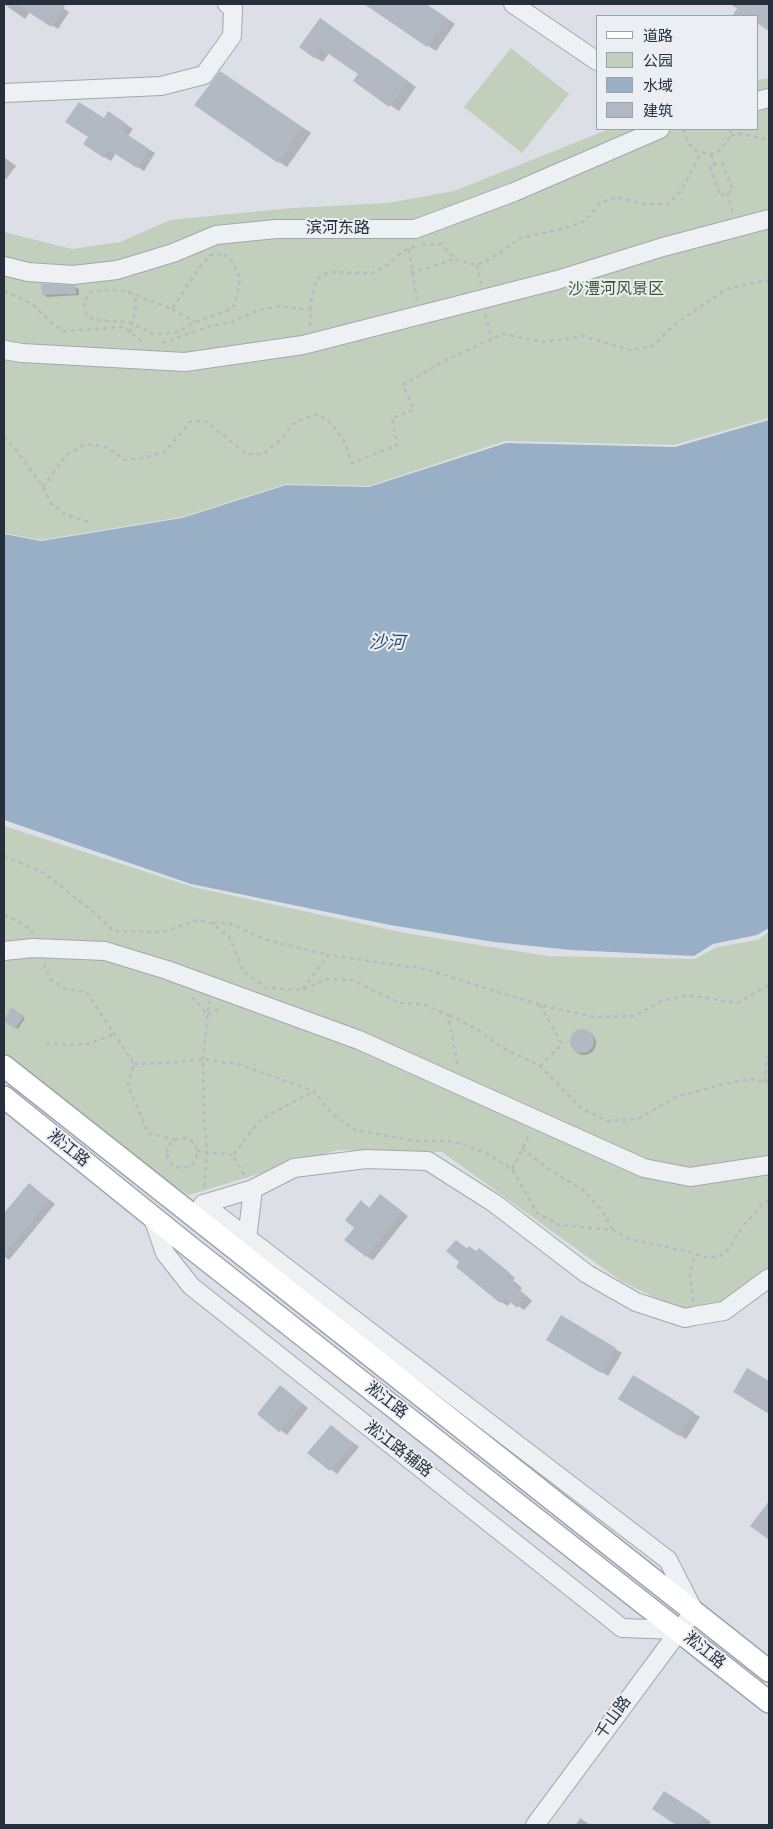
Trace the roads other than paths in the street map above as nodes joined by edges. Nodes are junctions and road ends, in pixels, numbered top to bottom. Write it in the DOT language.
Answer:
graph roads {
  1 [pos="227,4"];
  2 [pos="513,4"];
  3 [pos="596,60"];
  4 [pos="4,94"];
  5 [pos="655,130"];
  6 [pos="626,136"];
  7 [pos="769,219"];
  8 [pos="4,266"];
  9 [pos="4,350"];
  10 [pos="4,951"];
  11 [pos="4,1066"];
  12 [pos="4,1097"];
  13 [pos="769,1165"];
  14 [pos="252,1189"];
  15 [pos="199,1211"];
  16 [pos="153,1218"];
  17 [pos="242,1245"];
  18 [pos="769,1278"];
  19 [pos="694,1612"];
  20 [pos="679,1630"];
  21 [pos="769,1671"];
  22 [pos="769,1702"];
  23 [pos="535,1825"];
  1 -- 4 [label="street"];
  2 -- 3 [label="street"];
  5 -- 6 [label="street, 滨河东路"];
  6 -- 8 [label="street, 滨河东路"];
  7 -- 9 [label="street"];
  10 -- 13 [label="street"];
  11 -- 15 [label="main road, 淞江路"];
  12 -- 16 [label="main road, 淞江路"];
  14 -- 15 [label="street"];
  14 -- 17 [label="street"];
  14 -- 18 [label="street"];
  15 -- 17 [label="main road, 淞江路"];
  16 -- 20 [label="main road, 淞江路"];
  16 -- 20 [label="street, 淞江路辅路"];
  17 -- 19 [label="main road, 淞江路"];
  19 -- 20 [label="street, 千山路"];
  19 -- 21 [label="main road, 淞江路"];
  20 -- 22 [label="main road, 淞江路"];
  20 -- 23 [label="street, 千山路"];
}
